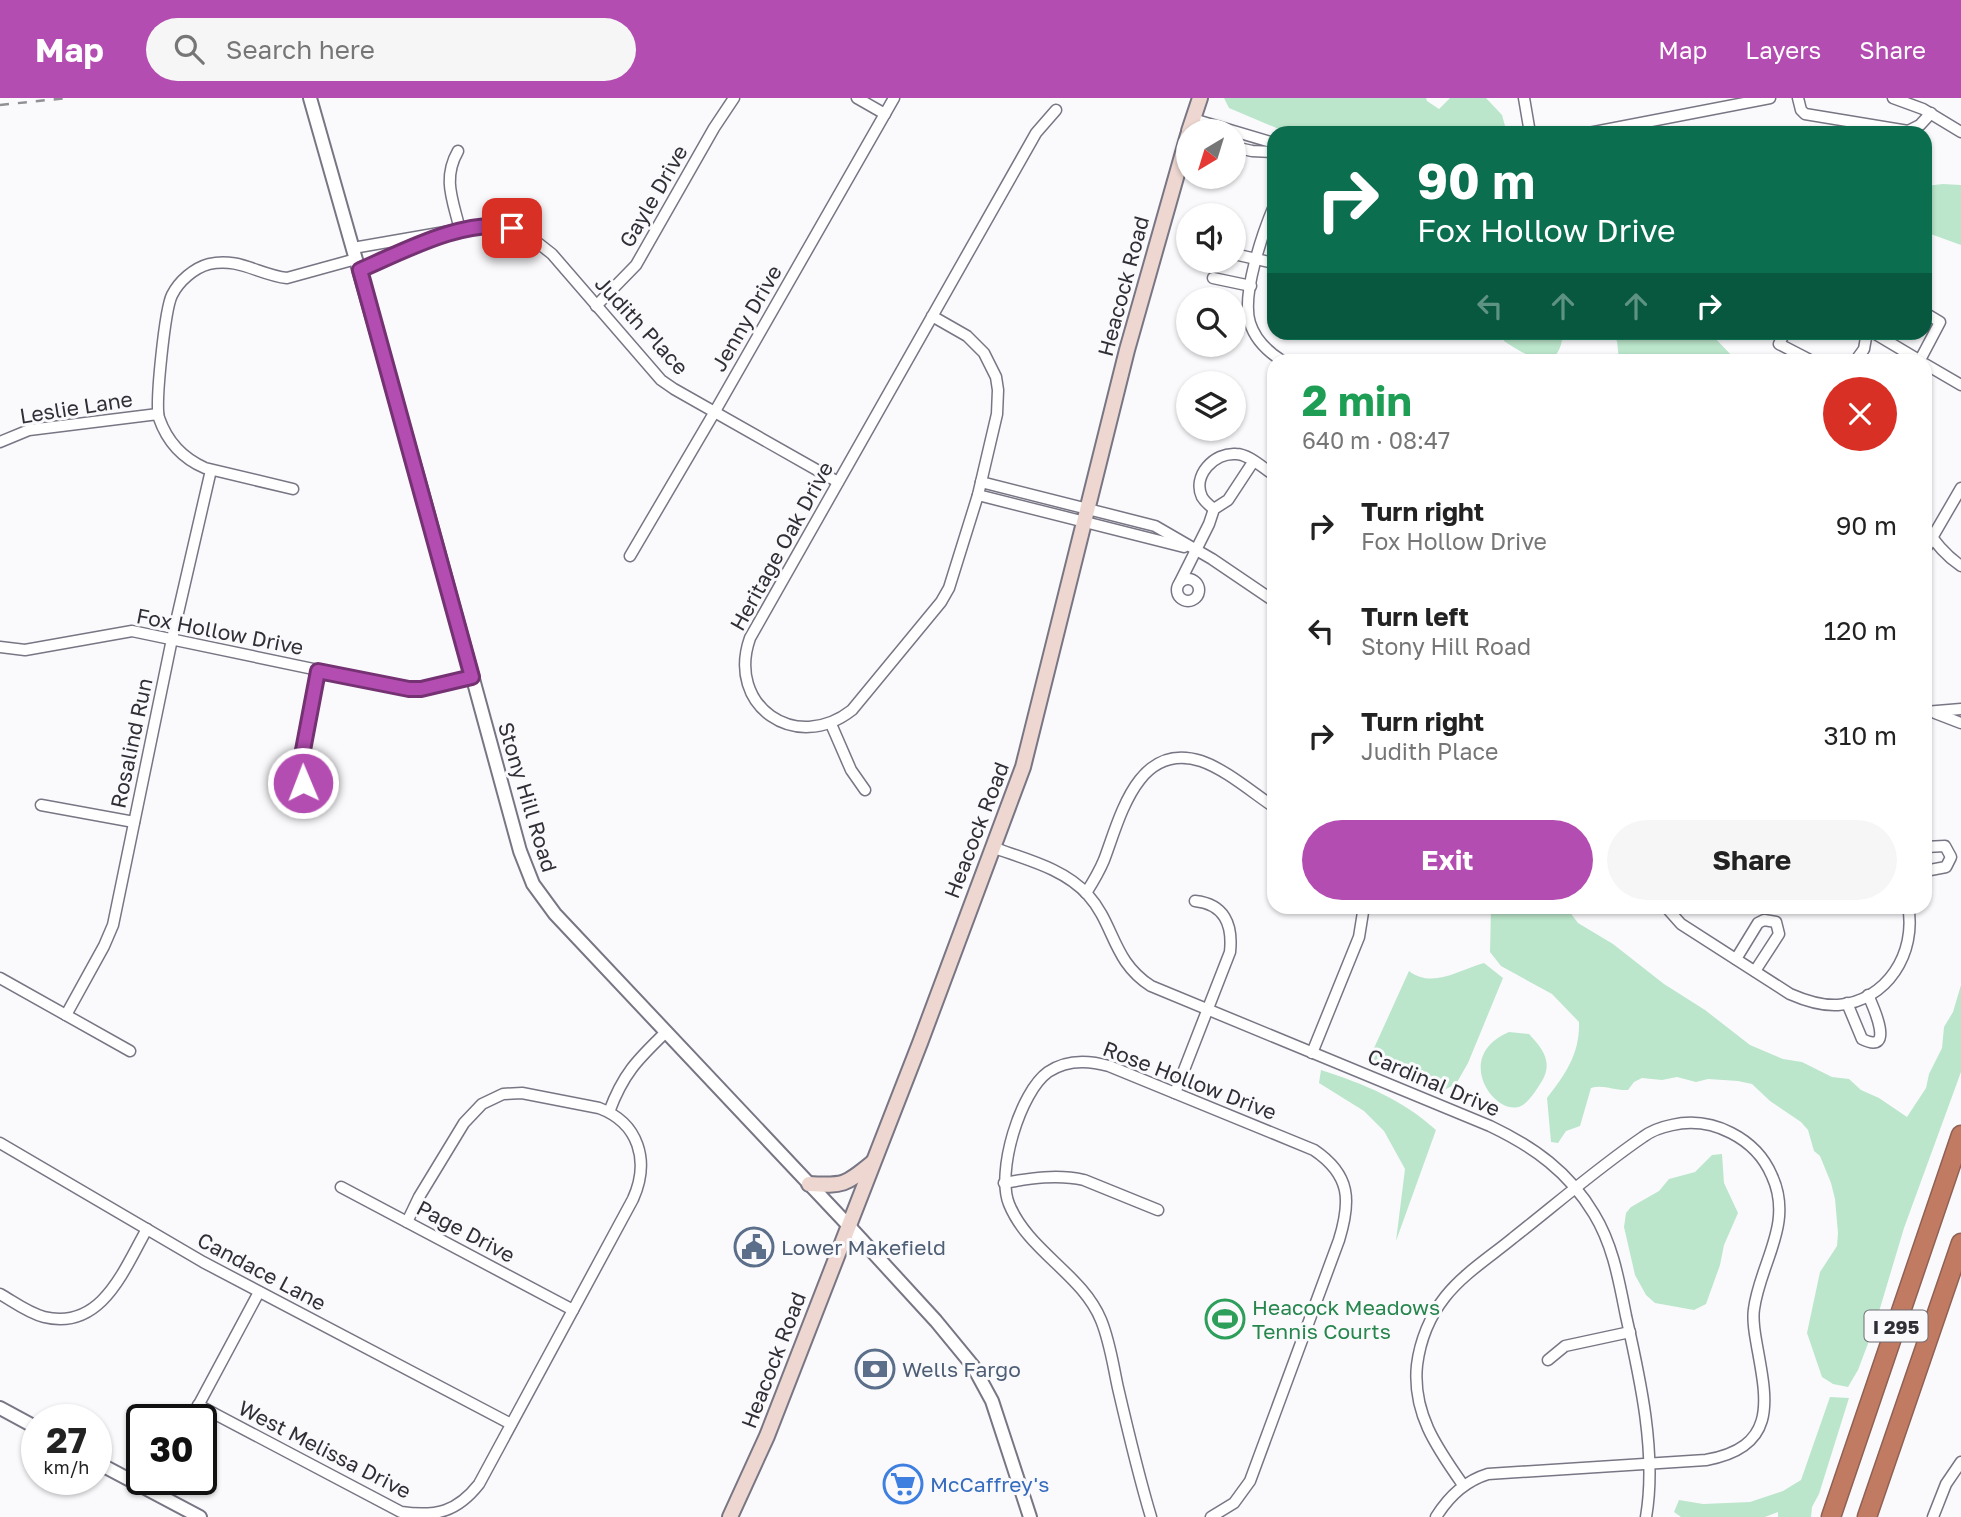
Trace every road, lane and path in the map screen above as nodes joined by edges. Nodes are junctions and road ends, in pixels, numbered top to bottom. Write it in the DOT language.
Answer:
graph roads {
  1 [pos="310,98"];
  2 [pos="734,98"];
  3 [pos="857,98"];
  4 [pos="894,98"];
  5 [pos="1200,98"];
  6 [pos="1524,98"];
  7 [pos="1770,98"];
  8 [pos="1798,98"];
  9 [pos="1893,98"];
  10 [pos="1056,110"];
  11 [pos="1931,113"];
  12 [pos="885,114"];
  13 [pos="1193,119"];
  14 [pos="1529,126"];
  15 [pos="1625,126"];
  16 [pos="1878,126"];
  17 [pos="1918,126"];
  18 [pos="1961,132"];
  19 [pos="1246,140"];
  20 [pos="1267,143"];
  21 [pos="1246,150"];
  22 [pos="458,151"];
  23 [pos="1267,152"];
  24 [pos="1176,176"];
  25 [pos="1267,227"];
  26 [pos="460,230"];
  27 [pos="1246,257"];
  28 [pos="357,259"];
  29 [pos="1256,259"];
  30 [pos="1267,261"];
  31 [pos="1213,278"];
  32 [pos="1251,286"];
  33 [pos="596,306"];
  34 [pos="932,316"];
  35 [pos="1932,317"];
  36 [pos="1932,337"];
  37 [pos="1781,340"];
  38 [pos="1884,340"];
  39 [pos="1273,354"];
  40 [pos="1798,354"];
  41 [pos="1909,354"];
  42 [pos="1932,368"];
  43 [pos="1961,385"];
  44 [pos="714,413"];
  45 [pos="158,414"];
  46 [pos="0,442"];
  47 [pos="1253,462"];
  48 [pos="211,470"];
  49 [pos="1267,471"];
  50 [pos="838,482"];
  51 [pos="981,482"];
  52 [pos="1961,488"];
  53 [pos="293,489"];
  54 [pos="978,495"];
  55 [pos="1214,509"];
  56 [pos="1086,516"];
  57 [pos="1932,538"];
  58 [pos="1932,541"];
  59 [pos="1196,550"];
  60 [pos="630,556"];
  61 [pos="1961,566"];
  62 [pos="1180,582"];
  63 [pos="1267,596"];
  64 [pos="172,639"];
  65 [pos="0,648"];
  66 [pos="318,671"];
  67 [pos="472,677"];
  68 [pos="1961,709"];
  69 [pos="1932,713"];
  70 [pos="1932,714"];
  71 [pos="1961,723"];
  72 [pos="831,724"];
  73 [pos="303,783"];
  74 [pos="865,790"];
  75 [pos="1267,802"];
  76 [pos="41,805"];
  77 [pos="134,822"];
  78 [pos="992,847"];
  79 [pos="1932,847"];
  80 [pos="1932,870"];
  81 [pos="1086,893"];
  82 [pos="1195,901"];
  83 [pos="1363,914"];
  84 [pos="1672,914"];
  85 [pos="1908,914"];
  86 [pos="1736,959"];
  87 [pos="1755,971"];
  88 [pos="0,978"];
  89 [pos="1868,995"];
  90 [pos="1847,1003"];
  91 [pos="1208,1009"];
  92 [pos="66,1015"];
  93 [pos="666,1032"];
  94 [pos="130,1051"];
  95 [pos="1312,1053"];
  96 [pos="1175,1093"];
  97 [pos="609,1112"];
  98 [pos="1961,1135"];
  99 [pos="0,1143"];
  100 [pos="873,1162"];
  101 [pos="1004,1183"];
  102 [pos="809,1184"];
  103 [pos="341,1187"];
  104 [pos="1577,1189"];
  105 [pos="1158,1210"];
  106 [pos="407,1222"];
  107 [pos="848,1225"];
  108 [pos="147,1229"];
  109 [pos="1961,1243"];
  110 [pos="259,1292"];
  111 [pos="0,1294"];
  112 [pos="573,1310"];
  113 [pos="1630,1332"];
  114 [pos="1548,1360"];
  115 [pos="199,1404"];
  116 [pos="0,1408"];
  117 [pos="217,1415"];
  118 [pos="21,1419"];
  119 [pos="511,1424"];
  120 [pos="1961,1462"];
  121 [pos="1649,1463"];
  122 [pos="1463,1485"];
  123 [pos="160,1495"];
  124 [pos="200,1517"];
  125 [pos="730,1517"];
  126 [pos="1030,1517"];
  127 [pos="1151,1517"];
  128 [pos="1211,1517"];
  129 [pos="1436,1517"];
  130 [pos="1646,1517"];
  131 [pos="1831,1517"];
  132 [pos="1867,1517"];
  133 [pos="1933,1517"];
  1 -- 28 [label="street, Stony Hill Road"];
  2 -- 33 [label="street, Gayle Drive"];
  3 -- 12 [label="street"];
  4 -- 12 [label="street, Jenny Drive"];
  5 -- 13 [label="main road, Heacock Road"];
  6 -- 14 [label="street"];
  7 -- 15 [label="street"];
  8 -- 16 [label="street"];
  9 -- 11 [label="street"];
  10 -- 34 [label="street, Heritage Oak Drive"];
  11 -- 17 [label="street"];
  11 -- 18 [label="street"];
  12 -- 44 [label="street, Jenny Drive"];
  19 -- 20 [label="street"];
  21 -- 23 [label="street"];
  22 -- 26 [label="street"];
  24 -- 56 [label="main road, Heacock Road"];
  25 -- 29 [label="street"];
  26 -- 28 [label="street, Judith Place"];
  26 -- 28 [label="street, Judith Place"];
  26 -- 33 [label="street, Judith Place"];
  27 -- 29 [label="street"];
  28 -- 45 [label="street"];
  28 -- 67 [label="street, Stony Hill Road"];
  29 -- 30 [label="street"];
  29 -- 32 [label="street"];
  31 -- 32 [label="street"];
  32 -- 39 [label="street"];
  33 -- 44 [label="street, Judith Place"];
  34 -- 50 [label="street, Heritage Oak Drive"];
  34 -- 51 [label="street"];
  35 -- 36 [label="street"];
  37 -- 40 [label="street"];
  38 -- 41 [label="street"];
  42 -- 43 [label="street"];
  44 -- 50 [label="street, Judith Place"];
  44 -- 60 [label="street, Jenny Drive"];
  45 -- 46 [label="street, Leslie Lane"];
  45 -- 48 [label="street"];
  47 -- 49 [label="street"];
  47 -- 55 [label="street"];
  47 -- 55 [label="street"];
  48 -- 53 [label="street"];
  48 -- 64 [label="street, Rosalind Run"];
  50 -- 72 [label="street, Heritage Oak Drive"];
  51 -- 54 [label="street"];
  51 -- 56 [label="street"];
  52 -- 57 [label="street"];
  54 -- 56 [label="street"];
  54 -- 72 [label="street"];
  55 -- 59 [label="street"];
  56 -- 59 [label="street"];
  56 -- 78 [label="main road, Heacock Road"];
  58 -- 61 [label="street"];
  59 -- 62 [label="street"];
  59 -- 63 [label="street"];
  64 -- 65 [label="street, Fox Hollow Drive"];
  64 -- 66 [label="street, Fox Hollow Drive"];
  64 -- 77 [label="street, Rosalind Run"];
  66 -- 67 [label="street, Fox Hollow Drive"];
  66 -- 73 [label="street"];
  67 -- 93 [label="street, Stony Hill Road"];
  68 -- 69 [label="street"];
  70 -- 71 [label="street"];
  72 -- 74 [label="street"];
  75 -- 81 [label="street"];
  76 -- 77 [label="street"];
  77 -- 92 [label="street, Rosalind Run"];
  78 -- 81 [label="street, Cardinal Drive"];
  78 -- 100 [label="main road, Heacock Road"];
  79 -- 80 [label="street"];
  81 -- 91 [label="street, Cardinal Drive"];
  82 -- 91 [label="street"];
  83 -- 95 [label="street"];
  84 -- 86 [label="street"];
  85 -- 89 [label="street"];
  86 -- 87 [label="street"];
  86 -- 87 [label="street"];
  87 -- 90 [label="street"];
  88 -- 92 [label="street"];
  89 -- 90 [label="street"];
  89 -- 90 [label="street"];
  91 -- 95 [label="street, Cardinal Drive"];
  91 -- 96 [label="street"];
  92 -- 94 [label="street"];
  93 -- 97 [label="street"];
  93 -- 102 [label="street, Stony Hill Road"];
  95 -- 104 [label="street, Cardinal Drive"];
  96 -- 101 [label="street, Rose Hollow Drive"];
  96 -- 128 [label="street, Rose Hollow Drive"];
  97 -- 106 [label="street"];
  97 -- 112 [label="street"];
  98 -- 131 [label="highway, I 295"];
  99 -- 108 [label="street, Candace Lane"];
  100 -- 102 [label="main road"];
  100 -- 107 [label="main road, Heacock Road"];
  101 -- 105 [label="street"];
  101 -- 127 [label="street, Rose Hollow Drive"];
  102 -- 107 [label="street, Stony Hill Road"];
  103 -- 106 [label="street, Page Drive"];
  104 -- 113 [label="street, Cardinal Drive"];
  104 -- 121 [label="street"];
  104 -- 122 [label="street"];
  106 -- 112 [label="street, Page Drive"];
  107 -- 125 [label="main road, Heacock Road"];
  107 -- 126 [label="street, Stony Hill Road"];
  108 -- 110 [label="street, Candace Lane"];
  108 -- 111 [label="street"];
  109 -- 132 [label="highway, I 295"];
  110 -- 115 [label="street"];
  110 -- 119 [label="street, Candace Lane"];
  112 -- 119 [label="street, West Melissa Drive"];
  113 -- 114 [label="street"];
  113 -- 121 [label="street, Cardinal Drive"];
  116 -- 118 [label="street"];
  117 -- 119 [label="street, West Melissa Drive"];
  120 -- 133 [label="street"];
  121 -- 122 [label="street"];
  121 -- 130 [label="street, Cardinal Drive"];
  122 -- 129 [label="street"];
  123 -- 124 [label="street"];
}
